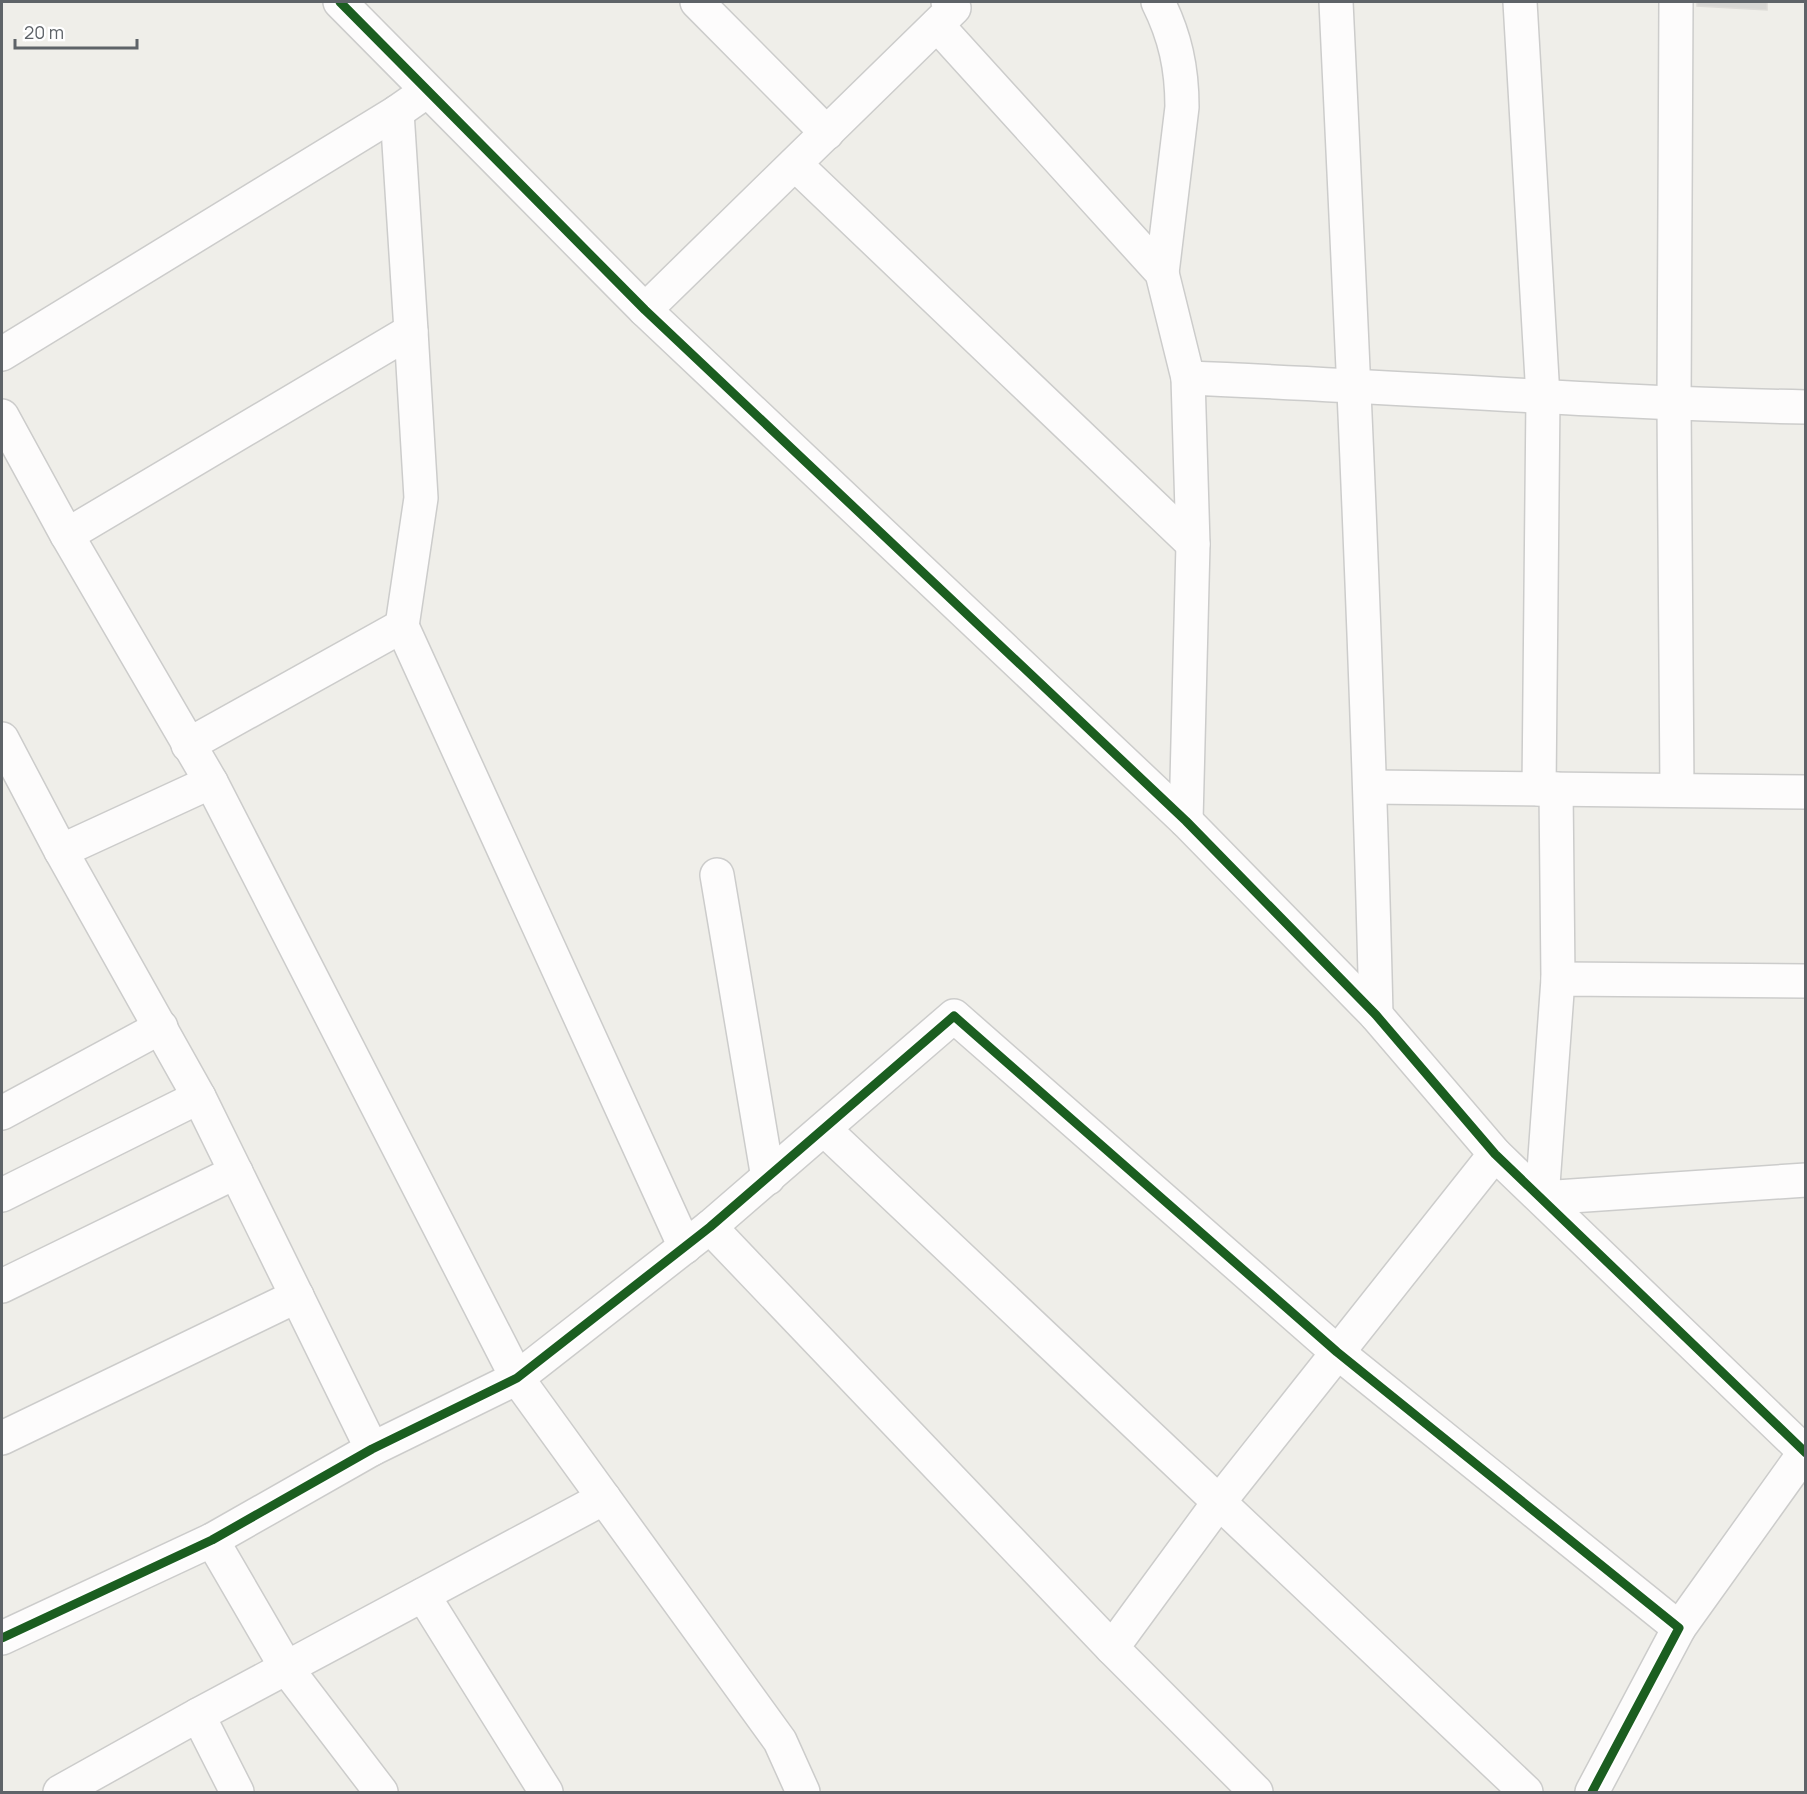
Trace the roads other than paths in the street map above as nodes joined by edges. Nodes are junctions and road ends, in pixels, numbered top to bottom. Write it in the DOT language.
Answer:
graph roads {
  1 [pos="340,2"];
  2 [pos="697,2"];
  3 [pos="1158,2"];
  4 [pos="1336,2"];
  5 [pos="1520,2"];
  6 [pos="1676,2"];
  7 [pos="950,9"];
  8 [pos="427,91"];
  9 [pos="397,112"];
  10 [pos="827,133"];
  11 [pos="795,164"];
  12 [pos="1162,273"];
  13 [pos="645,310"];
  14 [pos="411,331"];
  15 [pos="2,354"];
  16 [pos="1188,378"];
  17 [pos="1354,384"];
  18 [pos="1543,397"];
  19 [pos="1674,404"];
  20 [pos="1806,407"];
  21 [pos="6,435"];
  22 [pos="67,535"];
  23 [pos="1193,544"];
  24 [pos="402,626"];
  25 [pos="2,739"];
  26 [pos="188,745"];
  27 [pos="212,782"];
  28 [pos="1371,787"];
  29 [pos="1547,789"];
  30 [pos="1677,790"];
  31 [pos="1806,792"];
  32 [pos="1186,821"];
  33 [pos="61,851"];
  34 [pos="717,875"];
  35 [pos="1558,979"];
  36 [pos="1806,981"];
  37 [pos="1376,1015"];
  38 [pos="161,1027"];
  39 [pos="199,1097"];
  40 [pos="2,1113"];
  41 [pos="825,1130"];
  42 [pos="1495,1154"];
  43 [pos="236,1172"];
  44 [pos="768,1178"];
  45 [pos="1806,1180"];
  46 [pos="2,1195"];
  47 [pos="1542,1198"];
  48 [pos="698,1237"];
  49 [pos="2,1286"];
  50 [pos="297,1296"];
  51 [pos="1337,1352"];
  52 [pos="517,1378"];
  53 [pos="2,1438"];
  54 [pos="372,1449"];
  55 [pos="1805,1452"];
  56 [pos="604,1498"];
  57 [pos="1219,1502"];
  58 [pos="212,1540"];
  59 [pos="423,1595"];
  60 [pos="1679,1628"];
  61 [pos="2,1638"];
  62 [pos="1112,1648"];
  63 [pos="287,1669"];
  64 [pos="198,1715"];
  65 [pos="60,1792"];
  66 [pos="237,1792"];
  67 [pos="381,1792"];
  68 [pos="546,1792"];
  69 [pos="803,1792"];
  70 [pos="1256,1792"];
  71 [pos="1526,1792"];
  72 [pos="1592,1792"];
  1 -- 8 [label="street"];
  2 -- 10 [label="street"];
  3 -- 12 [label="street"];
  4 -- 17 [label="street"];
  5 -- 18 [label="street"];
  6 -- 19 [label="street"];
  7 -- 10 [label="street"];
  7 -- 12 [label="street"];
  8 -- 9 [label="street"];
  8 -- 13 [label="street"];
  9 -- 14 [label="street"];
  9 -- 15 [label="street"];
  10 -- 11 [label="street"];
  11 -- 13 [label="street"];
  11 -- 23 [label="street"];
  12 -- 16 [label="street"];
  13 -- 32 [label="street"];
  14 -- 22 [label="street"];
  14 -- 24 [label="street"];
  16 -- 17 [label="street"];
  16 -- 23 [label="street"];
  17 -- 18 [label="street"];
  17 -- 28 [label="street"];
  18 -- 19 [label="street"];
  18 -- 29 [label="street"];
  19 -- 20 [label="street"];
  19 -- 30 [label="street"];
  21 -- 22 [label="street"];
  22 -- 26 [label="street"];
  23 -- 32 [label="street"];
  24 -- 26 [label="street"];
  24 -- 48 [label="street"];
  25 -- 33 [label="street"];
  26 -- 27 [label="street"];
  27 -- 33 [label="street"];
  27 -- 52 [label="street"];
  28 -- 29 [label="street"];
  28 -- 37 [label="street"];
  29 -- 30 [label="street"];
  29 -- 35 [label="street"];
  30 -- 31 [label="street"];
  32 -- 37 [label="street"];
  33 -- 38 [label="street"];
  34 -- 44 [label="street"];
  35 -- 36 [label="street"];
  35 -- 47 [label="street"];
  37 -- 42 [label="street"];
  38 -- 39 [label="street"];
  38 -- 40 [label="street"];
  39 -- 43 [label="street"];
  39 -- 46 [label="street"];
  41 -- 44 [label="street"];
  41 -- 51 [label="street"];
  41 -- 57 [label="street"];
  42 -- 47 [label="street"];
  42 -- 51 [label="street"];
  43 -- 49 [label="street"];
  43 -- 50 [label="street"];
  44 -- 48 [label="street"];
  45 -- 47 [label="street"];
  47 -- 55 [label="street"];
  48 -- 52 [label="street"];
  48 -- 62 [label="street"];
  50 -- 53 [label="street"];
  50 -- 54 [label="street"];
  51 -- 57 [label="street"];
  51 -- 60 [label="street"];
  52 -- 54 [label="street"];
  52 -- 56 [label="street"];
  54 -- 58 [label="street"];
  55 -- 60 [label="street"];
  56 -- 59 [label="street"];
  56 -- 69 [label="street"];
  57 -- 62 [label="street"];
  57 -- 71 [label="street"];
  58 -- 61 [label="street"];
  58 -- 63 [label="street"];
  59 -- 63 [label="street"];
  59 -- 68 [label="street"];
  60 -- 72 [label="street"];
  62 -- 70 [label="street"];
  63 -- 64 [label="street"];
  63 -- 67 [label="street"];
  64 -- 65 [label="street"];
  64 -- 66 [label="street"];
}
